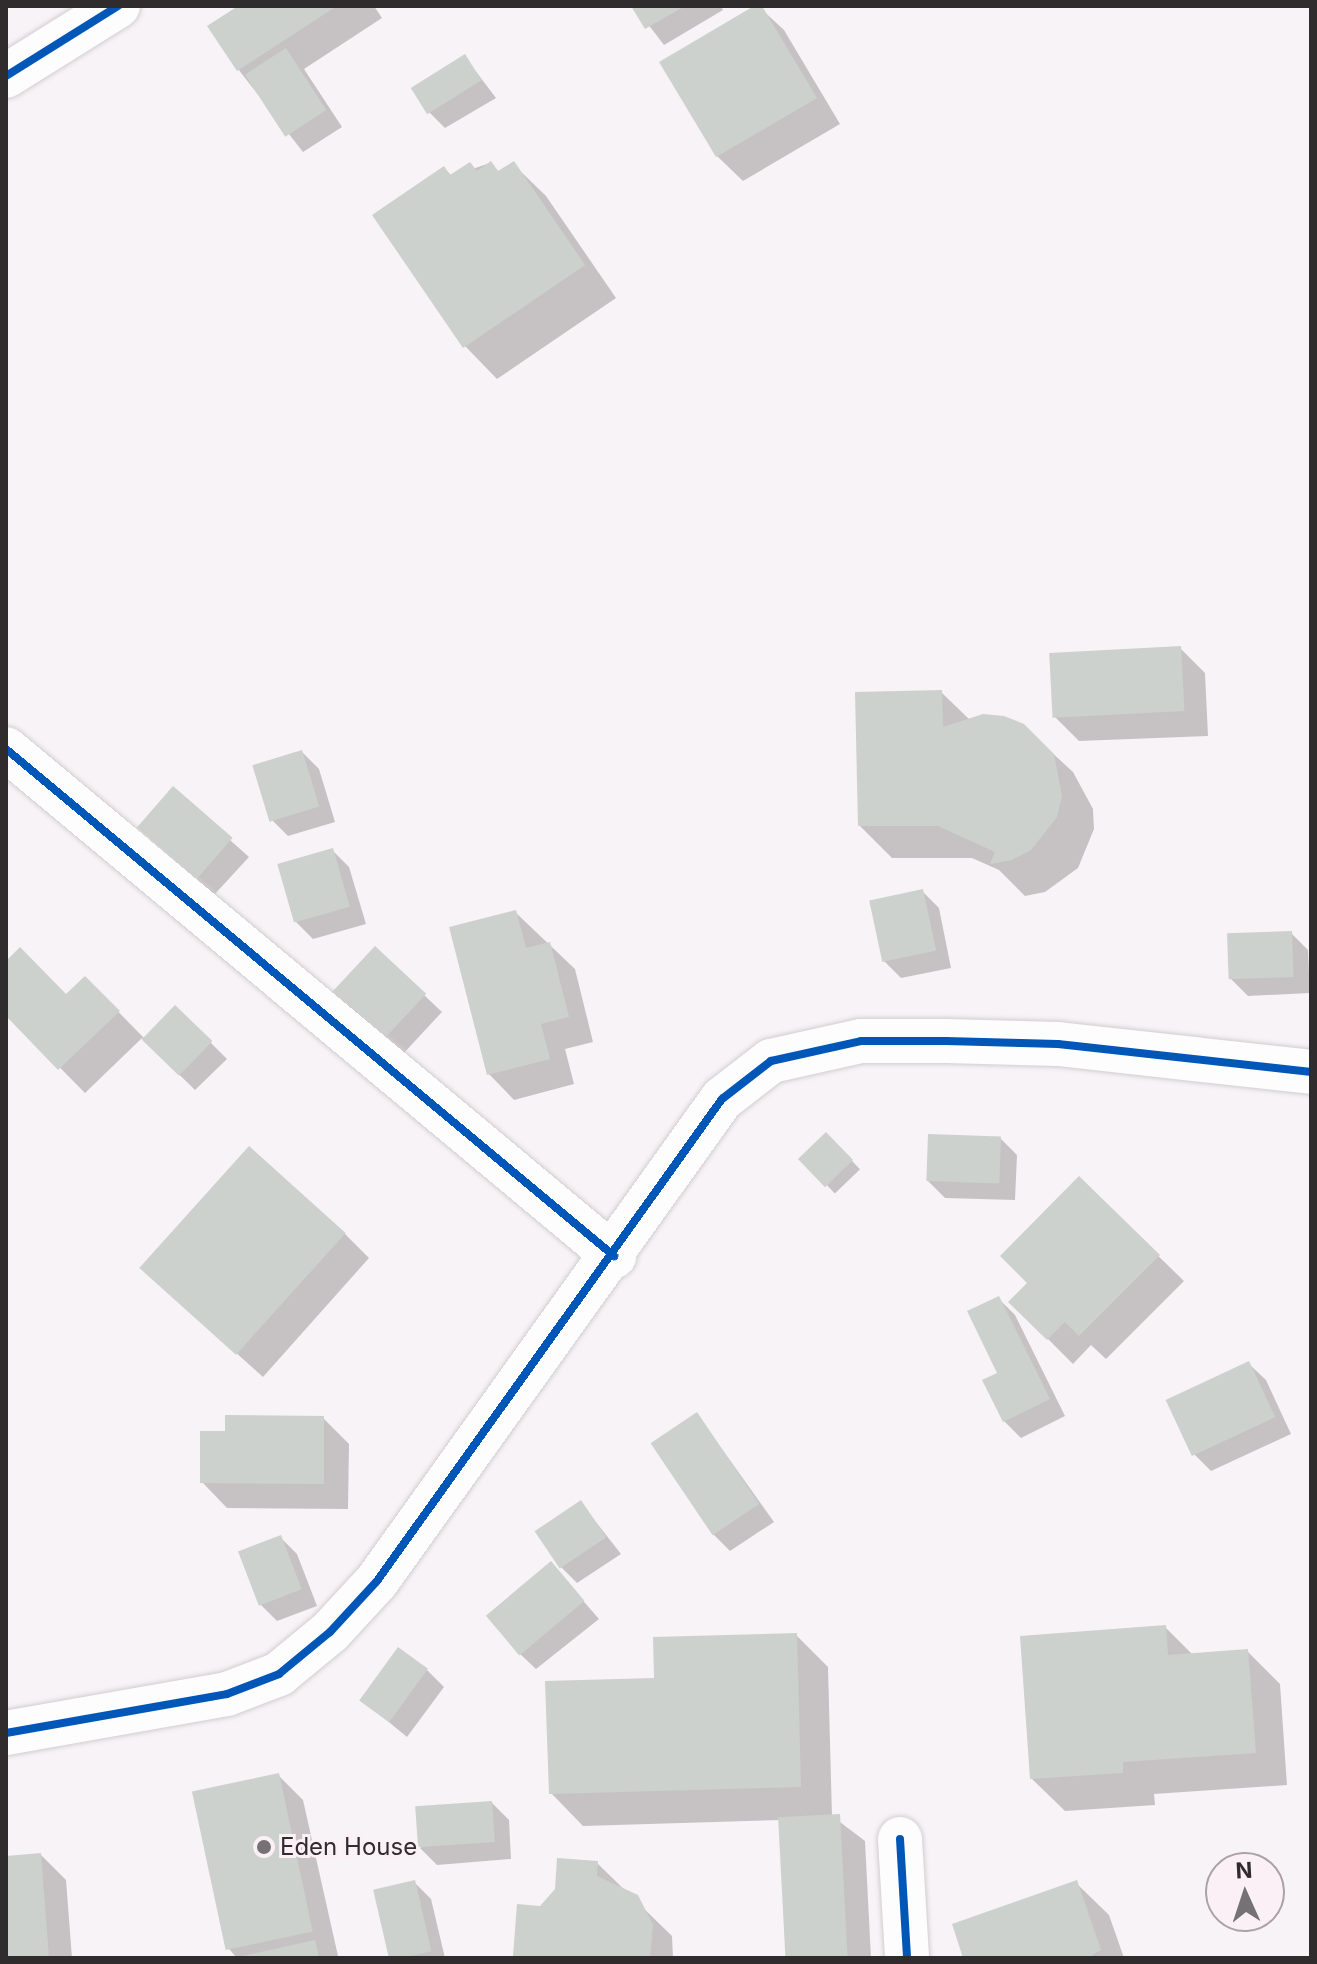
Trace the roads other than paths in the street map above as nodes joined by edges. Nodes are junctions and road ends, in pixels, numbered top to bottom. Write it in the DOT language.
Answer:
graph roads {
  1 [pos="118,6"];
  2 [pos="6,76"];
  3 [pos="6,749"];
  4 [pos="1311,1072"];
  5 [pos="614,1256"];
  6 [pos="6,1733"];
  7 [pos="900,1839"];
  8 [pos="907,1958"];
  1 -- 2 [label="street"];
  3 -- 5 [label="street"];
  4 -- 5 [label="street"];
  5 -- 6 [label="street"];
  7 -- 8 [label="street"];
}
